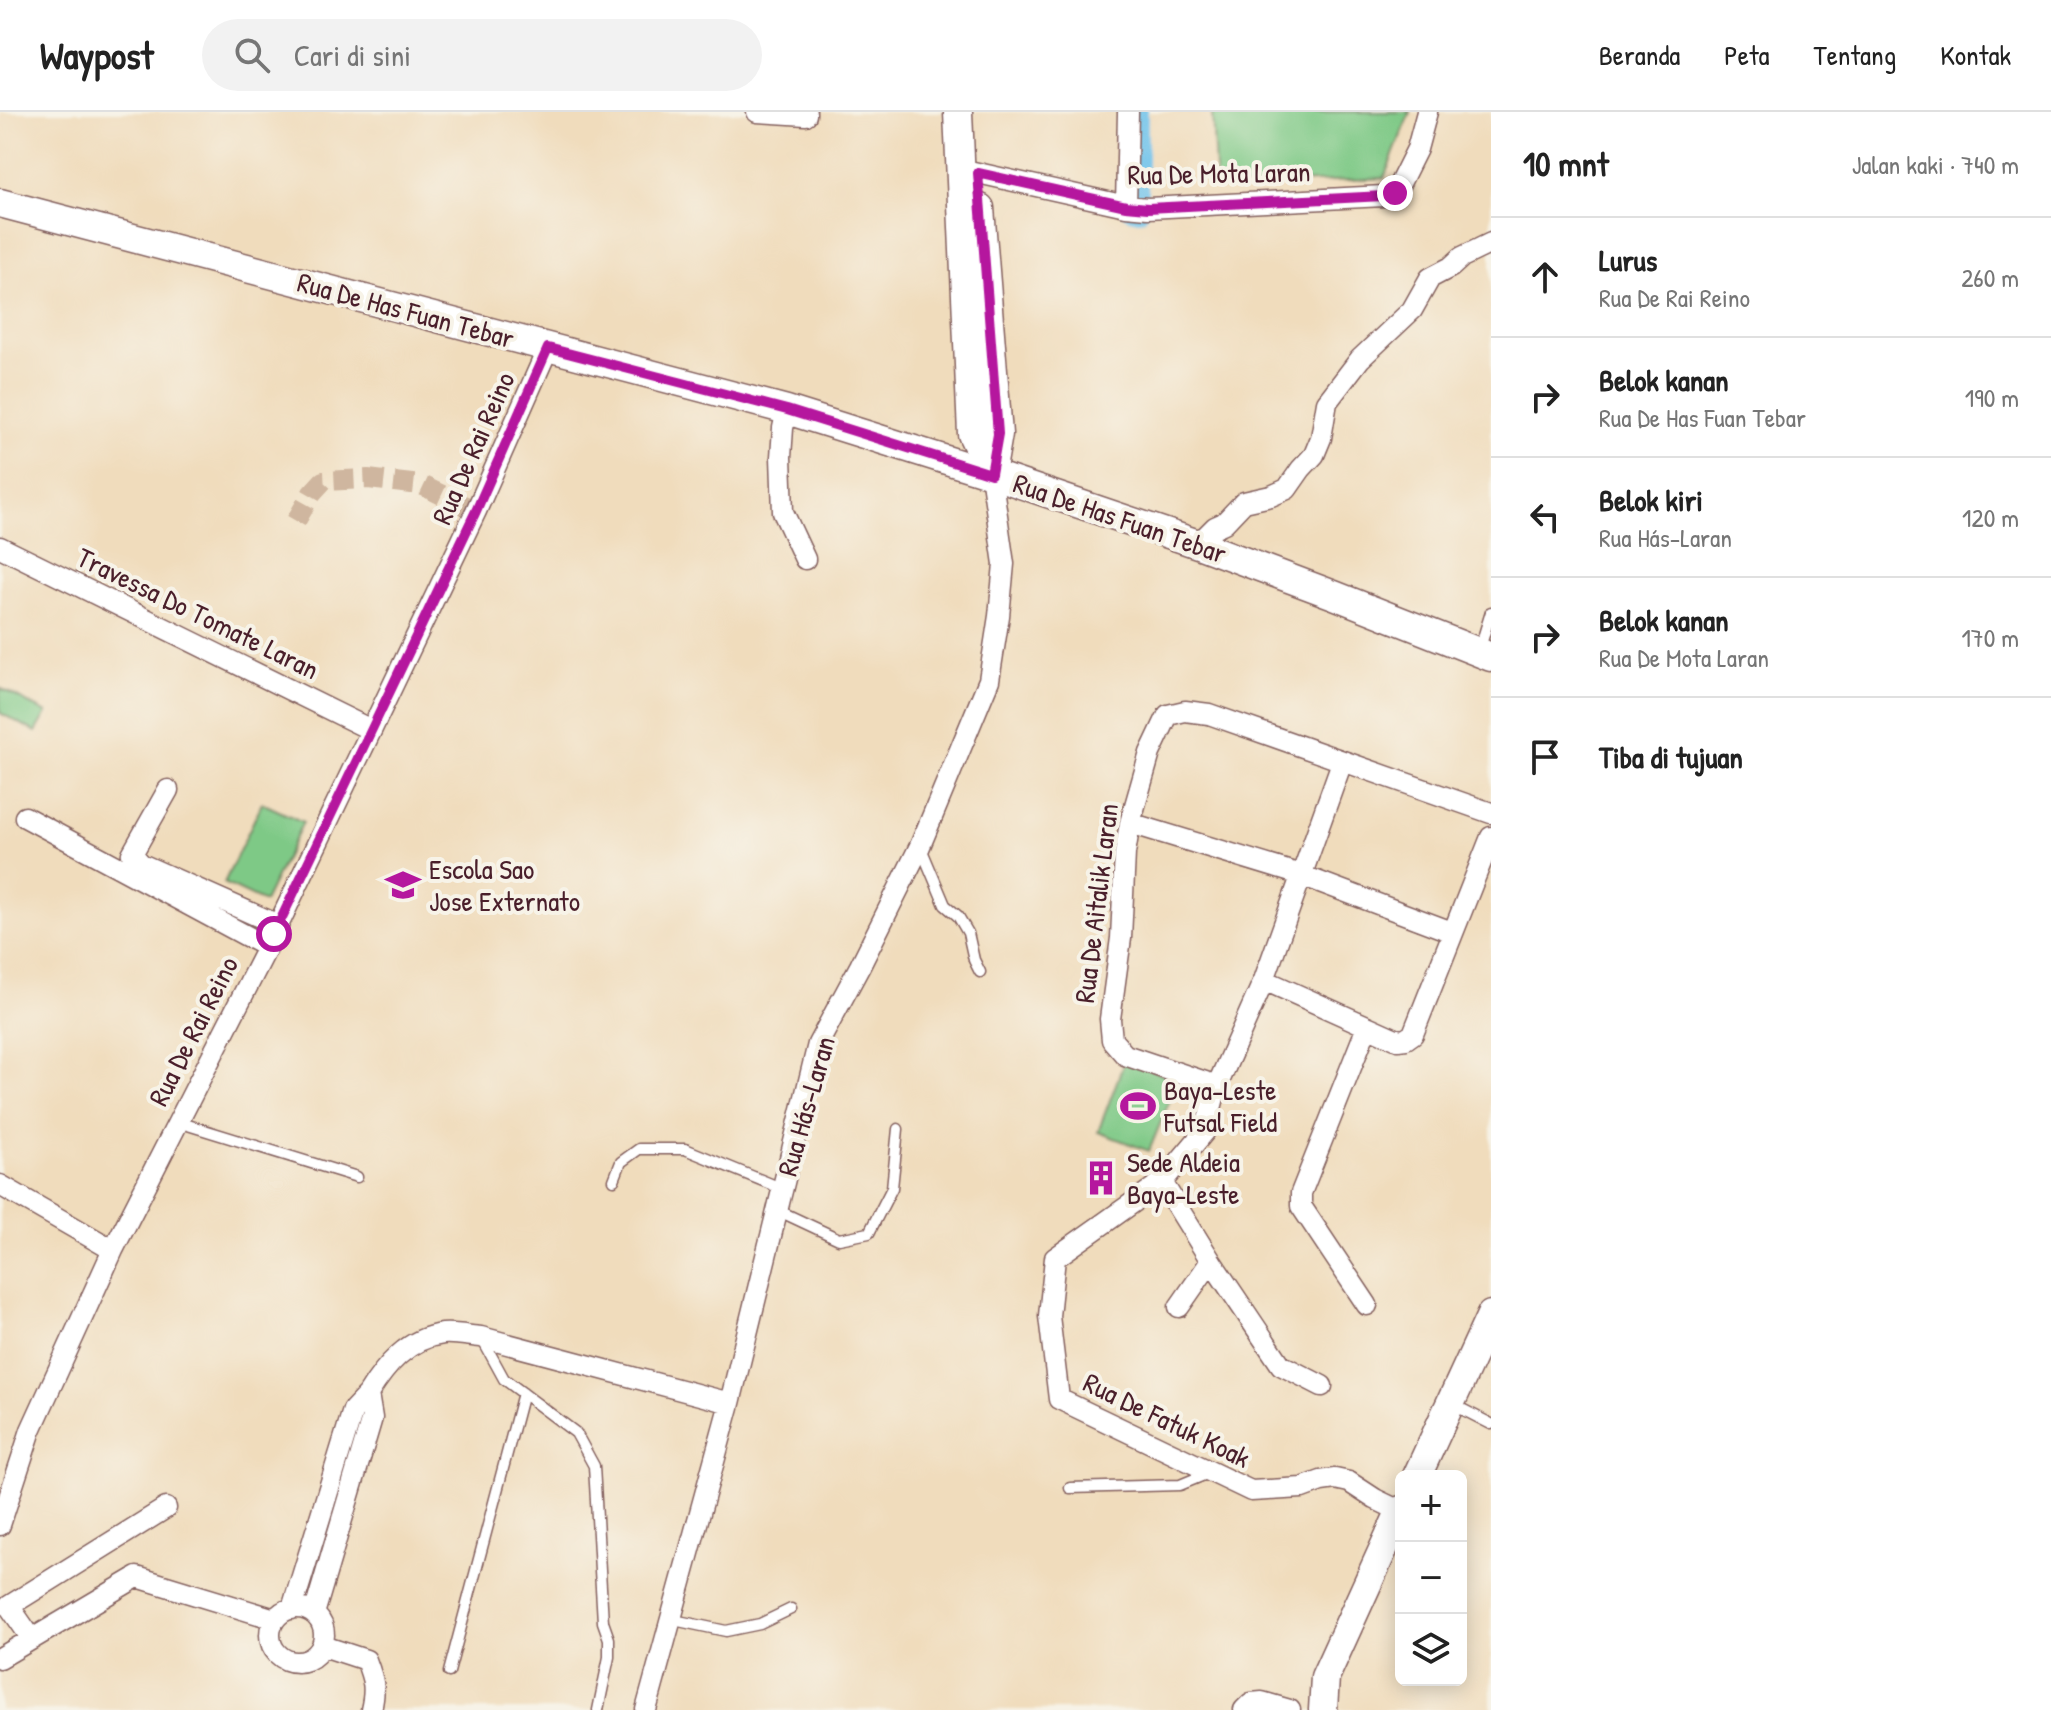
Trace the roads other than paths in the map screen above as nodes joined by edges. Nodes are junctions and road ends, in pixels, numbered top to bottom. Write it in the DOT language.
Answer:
graph roads {
  1 [pos="757,112"];
  2 [pos="806,112"];
  3 [pos="958,112"];
  4 [pos="976,112"];
  5 [pos="1128,112"];
  6 [pos="1427,112"];
  7 [pos="969,171"];
  8 [pos="0,203"];
  9 [pos="1126,206"];
  10 [pos="1491,243"];
  11 [pos="548,348"];
  12 [pos="787,410"];
  13 [pos="991,474"];
  14 [pos="1198,544"];
  15 [pos="0,547"];
  16 [pos="805,559"];
  17 [pos="1491,612"];
  18 [pos="1485,655"];
  19 [pos="371,730"];
  20 [pos="1342,762"];
  21 [pos="168,790"];
  22 [pos="1491,813"];
  23 [pos="25,817"];
  24 [pos="1130,823"];
  25 [pos="1491,837"];
  26 [pos="920,846"];
  27 [pos="1301,875"];
  28 [pos="278,925"];
  29 [pos="1452,932"];
  30 [pos="267,947"];
  31 [pos="980,972"];
  32 [pos="1264,980"];
  33 [pos="1367,1027"];
  34 [pos="1217,1086"];
  35 [pos="178,1122"];
  36 [pos="898,1129"];
  37 [pos="357,1177"];
  38 [pos="614,1180"];
  39 [pos="1162,1182"];
  40 [pos="0,1185"];
  41 [pos="783,1189"];
  42 [pos="777,1210"];
  43 [pos="113,1250"];
  44 [pos="1211,1261"];
  45 [pos="1367,1305"];
  46 [pos="1179,1307"];
  47 [pos="1491,1315"];
  48 [pos="481,1337"];
  49 [pos="1322,1386"];
  50 [pos="523,1393"];
  51 [pos="368,1394"];
  52 [pos="730,1403"];
  53 [pos="1450,1403"];
  54 [pos="1491,1424"];
  55 [pos="1420,1470"];
  56 [pos="1211,1473"];
  57 [pos="1070,1488"];
  58 [pos="1395,1507"];
  59 [pos="166,1508"];
  60 [pos="1395,1523"];
  61 [pos="0,1525"];
  62 [pos="791,1609"];
  63 [pos="284,1614"];
  64 [pos="314,1614"];
  65 [pos="669,1619"];
  66 [pos="32,1639"];
  67 [pos="323,1646"];
  68 [pos="0,1658"];
  69 [pos="449,1672"];
  70 [pos="371,1710"];
  71 [pos="598,1710"];
  72 [pos="646,1710"];
  73 [pos="1244,1710"];
  74 [pos="1290,1710"];
  75 [pos="1323,1710"];
  1 -- 2 [label="street"];
  3 -- 7 [label="street, Rua Hás-Laran"];
  4 -- 7 [label="street, Rua Hás-Laran"];
  5 -- 9 [label="street"];
  6 -- 9 [label="street, Rua De Mota Laran"];
  7 -- 9 [label="street, Rua De Mota Laran"];
  7 -- 13 [label="street, Rua Hás-Laran"];
  8 -- 11 [label="street, Rua De Has Fuan Tebar"];
  10 -- 14 [label="street"];
  11 -- 12 [label="street, Rua De Has Fuan Tebar"];
  11 -- 19 [label="street, Rua De Rai Reino"];
  12 -- 13 [label="street, Rua De Has Fuan Tebar"];
  12 -- 16 [label="street"];
  13 -- 14 [label="street, Rua De Has Fuan Tebar"];
  13 -- 26 [label="street, Rua Hás-Laran"];
  14 -- 18 [label="street, Rua De Has Fuan Tebar"];
  15 -- 19 [label="street, Travessa Do Tomate Laran"];
  17 -- 18 [label="lane"];
  19 -- 28 [label="street, Rua De Rai Reino"];
  20 -- 22 [label="street, Rua De Aitalik Laran"];
  20 -- 24 [label="street, Rua De Aitalik Laran"];
  20 -- 27 [label="street, Rua De Fatuk Koak"];
  21 -- 28 [label="street"];
  23 -- 30 [label="street"];
  24 -- 27 [label="street"];
  24 -- 34 [label="street, Rua De Aitalik Laran"];
  25 -- 29 [label="street"];
  26 -- 31 [label="lane"];
  26 -- 41 [label="street, Rua Hás-Laran"];
  27 -- 29 [label="street"];
  27 -- 32 [label="street, Rua De Fatuk Koak"];
  28 -- 30 [label="street, Rua De Rai Reino"];
  29 -- 33 [label="street"];
  30 -- 35 [label="street, Rua De Rai Reino"];
  32 -- 33 [label="street"];
  32 -- 34 [label="street, Rua De Fatuk Koak"];
  33 -- 45 [label="street"];
  34 -- 39 [label="street, Rua De Fatuk Koak"];
  35 -- 37 [label="lane"];
  35 -- 43 [label="street, Rua De Rai Reino"];
  36 -- 42 [label="lane"];
  38 -- 41 [label="lane"];
  39 -- 44 [label="street"];
  39 -- 56 [label="street, Rua De Fatuk Koak"];
  40 -- 43 [label="street"];
  41 -- 42 [label="street, Rua Hás-Laran"];
  42 -- 52 [label="street, Rua Hás-Laran"];
  43 -- 61 [label="street, Rua De Rai Reino"];
  44 -- 46 [label="street"];
  44 -- 49 [label="street"];
  47 -- 53 [label="street"];
  48 -- 50 [label="lane"];
  48 -- 51 [label="street"];
  48 -- 52 [label="street"];
  50 -- 69 [label="lane"];
  50 -- 71 [label="lane"];
  51 -- 63 [label="street"];
  51 -- 64 [label="street"];
  52 -- 65 [label="street, Rua Hás-Laran"];
  53 -- 54 [label="lane"];
  53 -- 55 [label="street"];
  56 -- 57 [label="lane"];
  56 -- 58 [label="street, Rua De Fatuk Koak"];
  59 -- 66 [label="street"];
  60 -- 75 [label="street"];
  62 -- 65 [label="lane"];
  63 -- 64 [label="street"];
  63 -- 66 [label="street"];
  63 -- 67 [label="street"];
  64 -- 67 [label="street"];
  65 -- 72 [label="street, Rua Hás-Laran"];
  66 -- 68 [label="street"];
  67 -- 70 [label="street"];
  73 -- 74 [label="street"];
}
